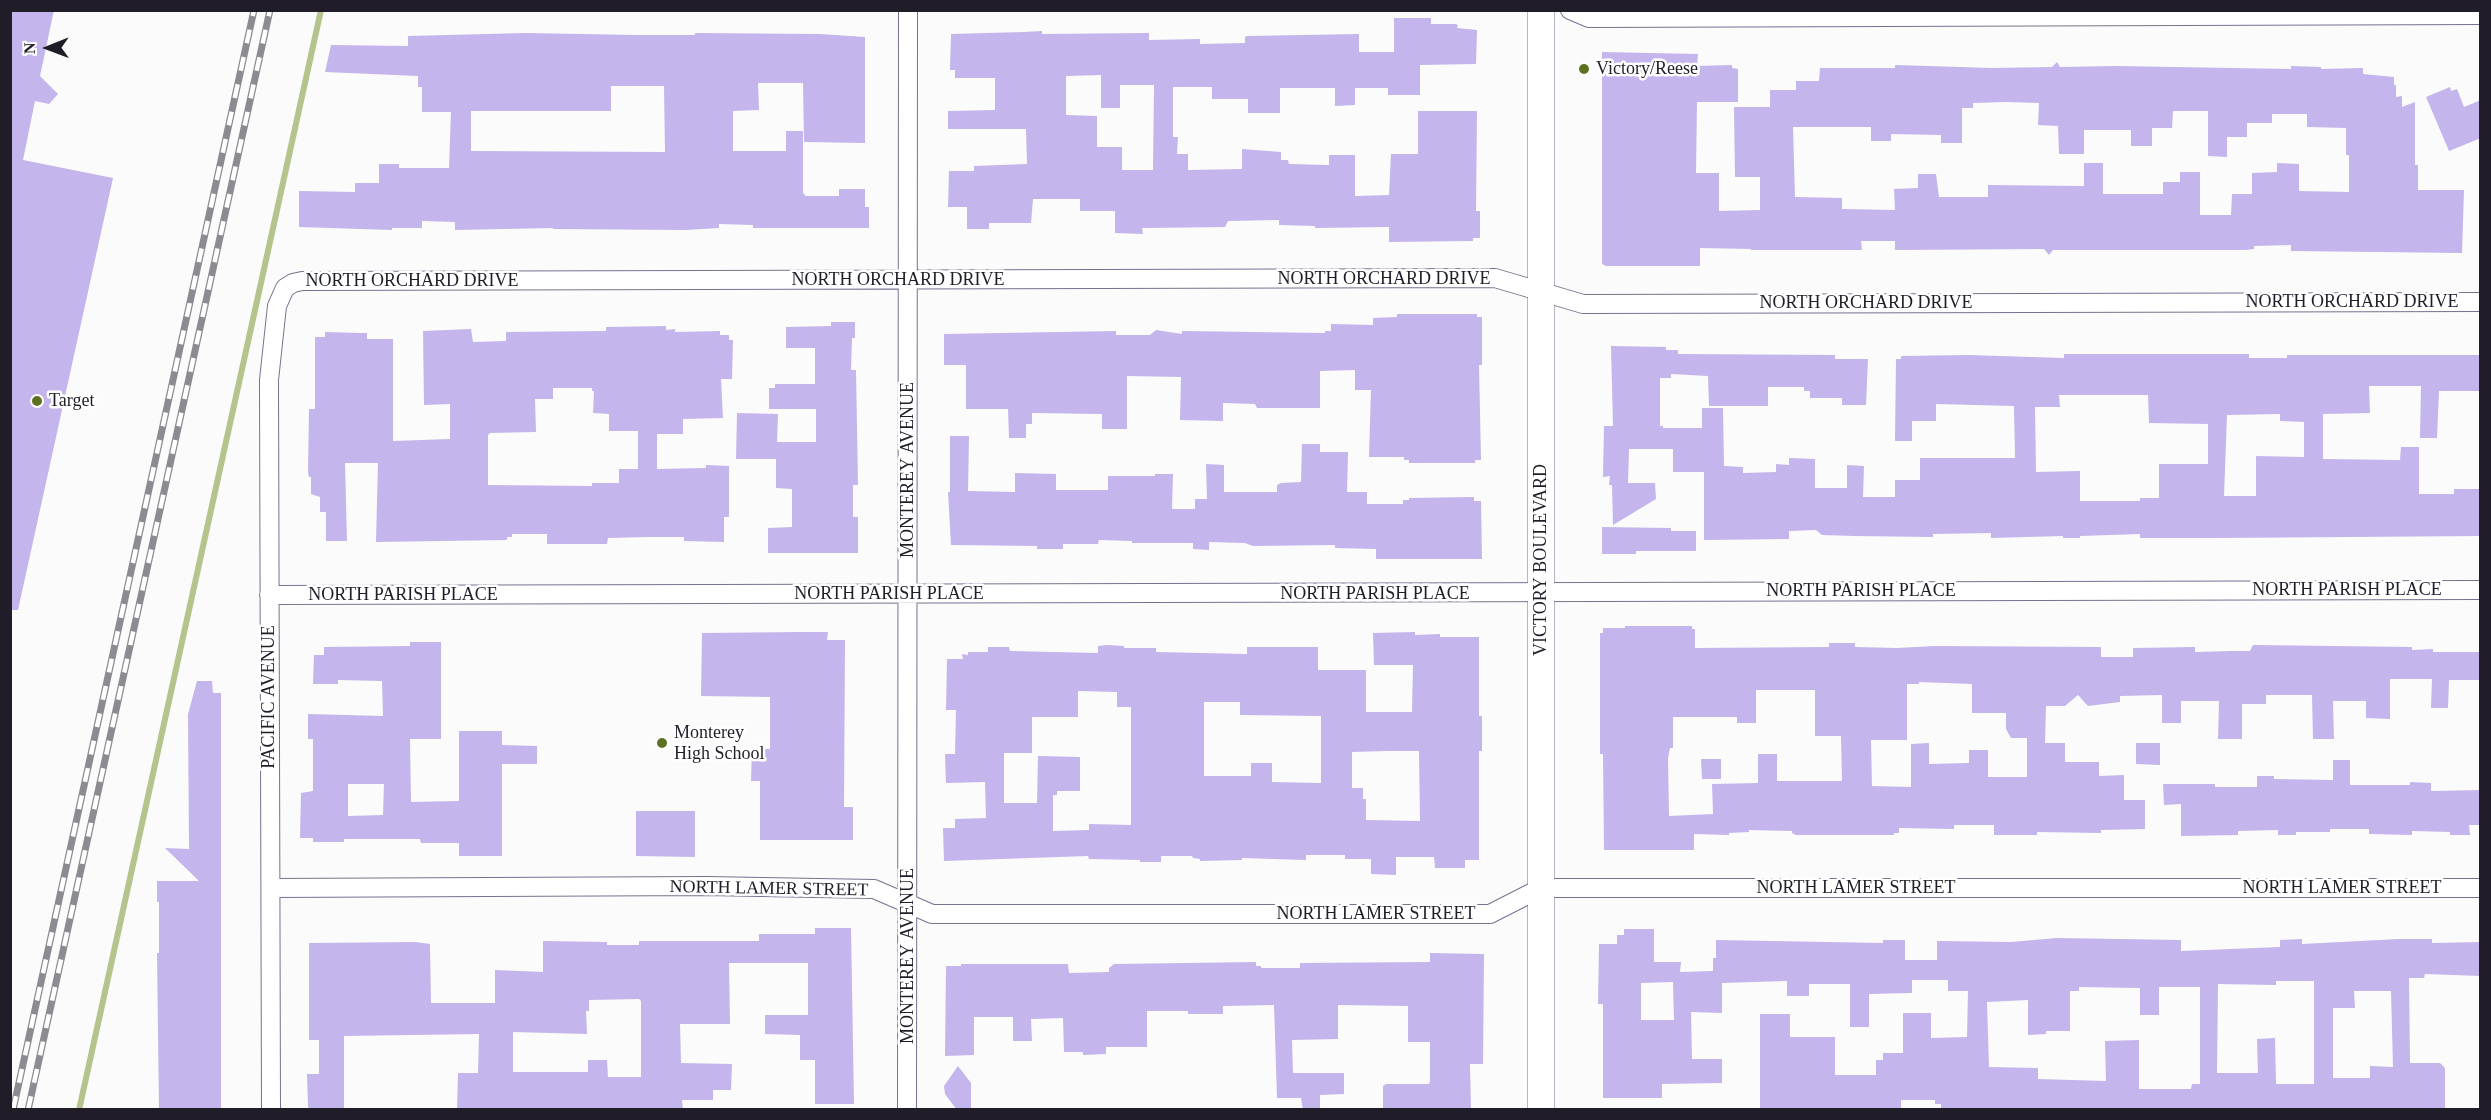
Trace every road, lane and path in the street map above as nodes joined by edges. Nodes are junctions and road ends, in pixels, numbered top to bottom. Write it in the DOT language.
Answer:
graph roads {
  1 [pos="909,10"];
  2 [pos="1540,10"];
  3 [pos="1570,10"];
  4 [pos="2481,15"];
  5 [pos="908,280"];
  6 [pos="285,288"];
  7 [pos="1541,291"];
  8 [pos="2481,302"];
  9 [pos="2481,590"];
  10 [pos="1541,591"];
  11 [pos="907,594"];
  12 [pos="269,595"];
  13 [pos="271,888"];
  14 [pos="1541,888"];
  15 [pos="2481,888"];
  16 [pos="908,902"];
  17 [pos="271,1110"];
  18 [pos="908,1110"];
  19 [pos="1542,1110"];
  1 -- 5 [label="street, MONTEREY AVENUE"];
  2 -- 7 [label="main road, VICTORY BOULEVARD"];
  3 -- 4 [label="street"];
  5 -- 6 [label="street, NORTH ORCHARD DRIVE"];
  5 -- 7 [label="street, NORTH ORCHARD DRIVE"];
  5 -- 11 [label="street, MONTEREY AVENUE"];
  6 -- 12 [label="street, PACIFIC AVENUE"];
  7 -- 8 [label="street, NORTH ORCHARD DRIVE"];
  7 -- 10 [label="main road, VICTORY BOULEVARD"];
  9 -- 10 [label="street, NORTH PARISH PLACE"];
  10 -- 11 [label="street, NORTH PARISH PLACE"];
  10 -- 14 [label="main road, VICTORY BOULEVARD"];
  11 -- 12 [label="street, NORTH PARISH PLACE"];
  11 -- 16 [label="street, MONTEREY AVENUE"];
  12 -- 13 [label="street, PACIFIC AVENUE"];
  13 -- 16 [label="street, NORTH LAMER STREET"];
  13 -- 17 [label="street, PACIFIC AVENUE"];
  14 -- 15 [label="street, NORTH LAMER STREET"];
  14 -- 16 [label="street, NORTH LAMER STREET"];
  14 -- 19 [label="main road, VICTORY BOULEVARD"];
  16 -- 18 [label="street, MONTEREY AVENUE"];
}
